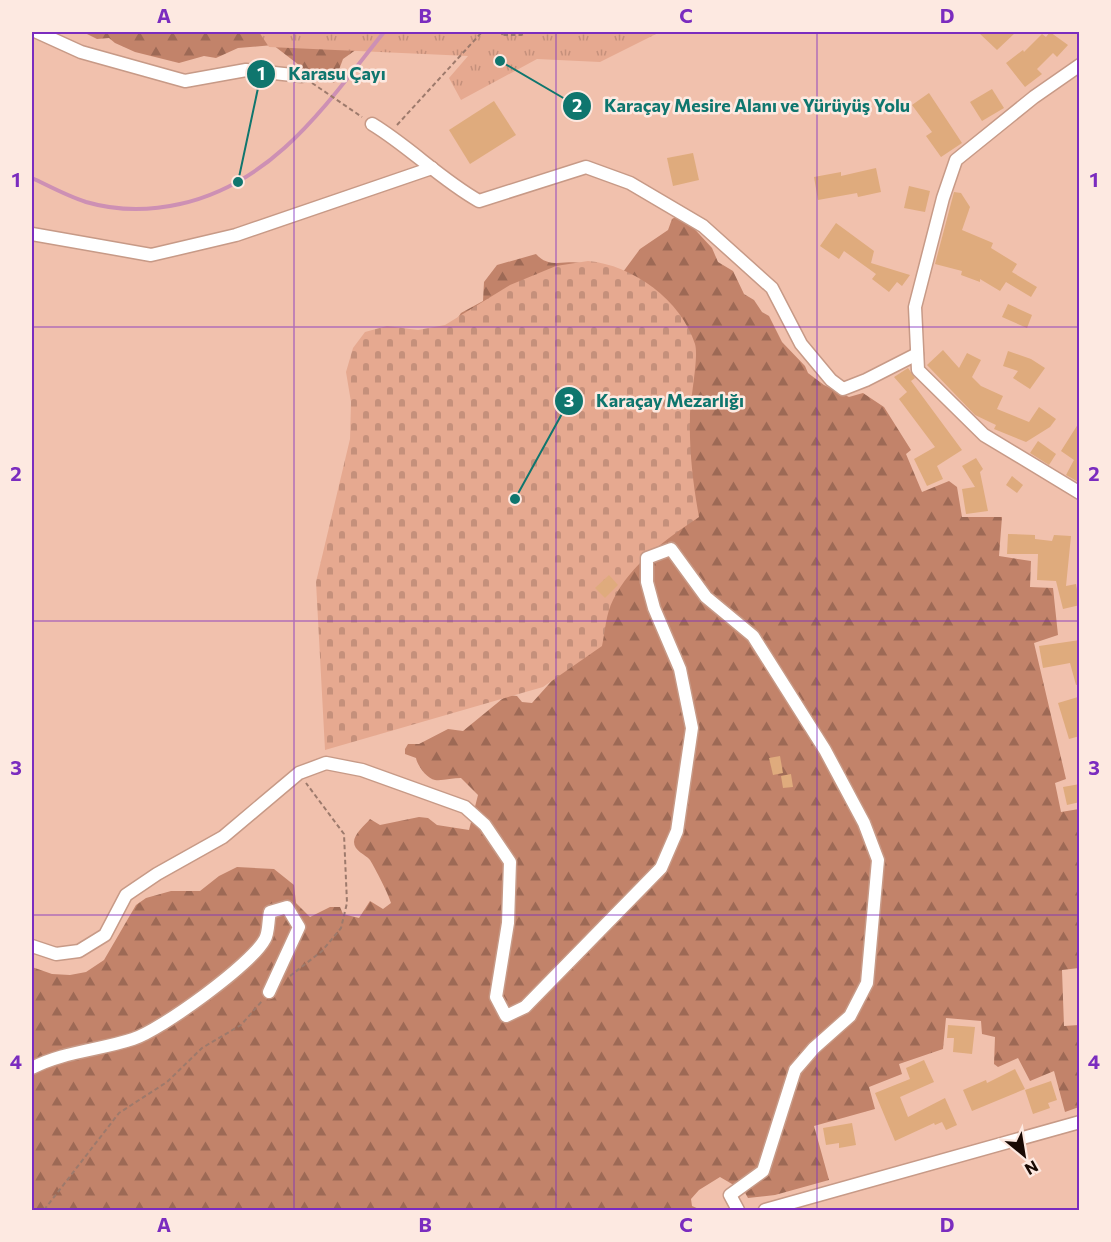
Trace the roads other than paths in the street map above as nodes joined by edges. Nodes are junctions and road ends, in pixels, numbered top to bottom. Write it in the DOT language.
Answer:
graph roads {
  1 [pos="37,32"];
  2 [pos="1080,65"];
  3 [pos="302,76"];
  4 [pos="372,124"];
  5 [pos="432,168"];
  6 [pos="32,234"];
  7 [pos="917,354"];
  8 [pos="1080,493"];
  9 [pos="32,946"];
  10 [pos="269,992"];
  11 [pos="32,1068"];
  12 [pos="1080,1122"];
  13 [pos="738,1210"];
  14 [pos="765,1210"];
  1 -- 3 [label="street"];
  2 -- 7 [label="street"];
  4 -- 5 [label="street"];
  5 -- 6 [label="street"];
  5 -- 7 [label="street"];
  7 -- 8 [label="street"];
  9 -- 13 [label="street"];
  10 -- 11 [label="street"];
  12 -- 14 [label="street"];
}
